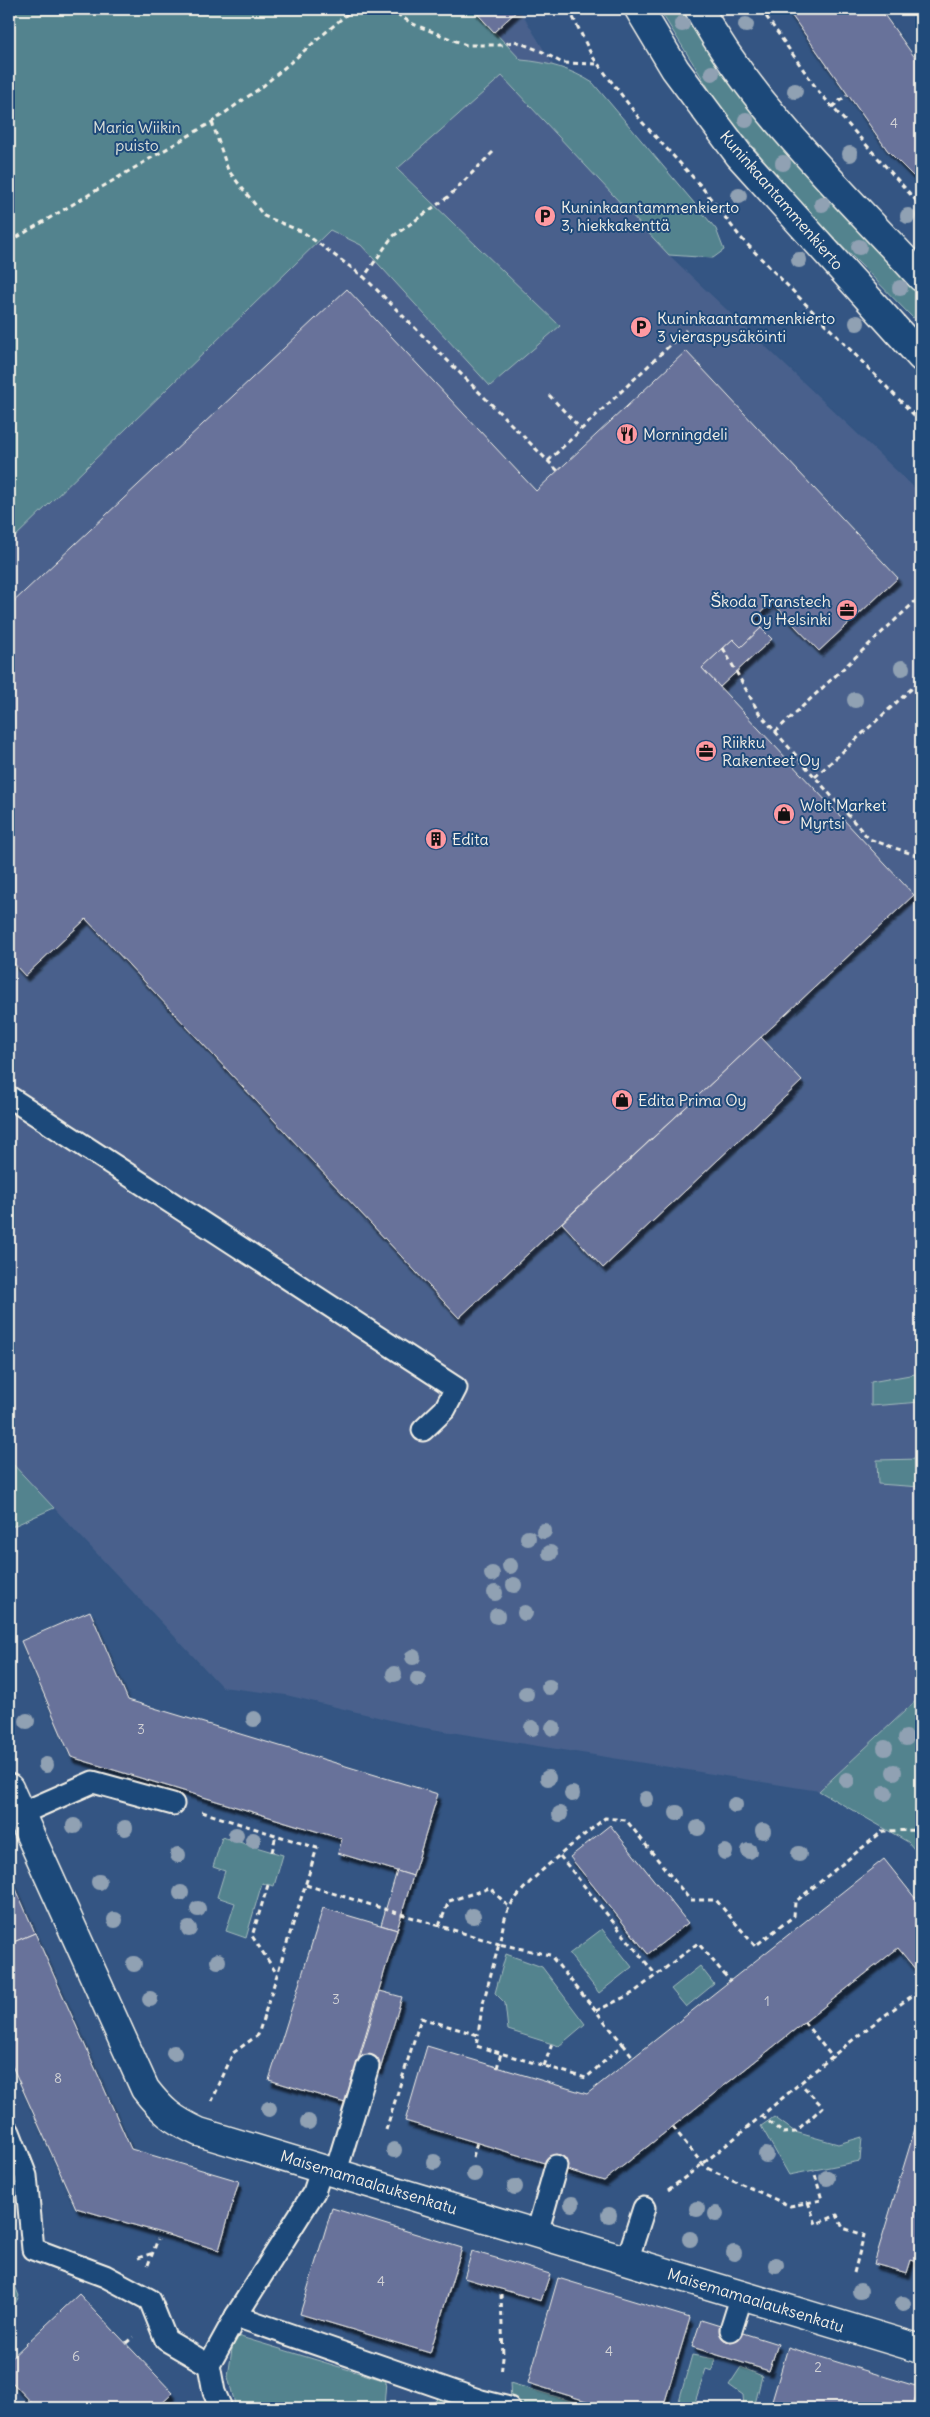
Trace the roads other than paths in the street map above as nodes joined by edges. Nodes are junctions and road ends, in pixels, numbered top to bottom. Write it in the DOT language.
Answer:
graph roads {
  1 [pos="639,9"];
  2 [pos="699,9"];
  3 [pos="921,277"];
  4 [pos="921,357"];
  5 [pos="9,1097"];
  6 [pos="423,1430"];
  7 [pos="9,1788"];
  8 [pos="173,1804"];
  9 [pos="20,1814"];
  10 [pos="368,2066"];
  11 [pos="9,2132"];
  12 [pos="556,2166"];
  13 [pos="329,2170"];
  14 [pos="644,2208"];
  15 [pos="537,2233"];
  16 [pos="627,2261"];
  17 [pos="742,2295"];
  18 [pos="236,2316"];
  19 [pos="731,2330"];
  20 [pos="921,2349"];
  21 [pos="209,2365"];
  22 [pos="492,2406"];
  23 [pos="221,2408"];
  1 -- 4 [label="street, Kuninkaantammenkierto"];
  2 -- 3 [label="street"];
  5 -- 6 [label="lane"];
  7 -- 9 [label="street, Maisemamaalauksenkatu"];
  8 -- 9 [label="lane"];
  9 -- 13 [label="street, Maisemamaalauksenkatu"];
  10 -- 13 [label="lane"];
  11 -- 21 [label="lane"];
  12 -- 15 [label="lane"];
  13 -- 15 [label="street, Maisemamaalauksenkatu"];
  13 -- 18 [label="lane"];
  14 -- 16 [label="lane"];
  15 -- 16 [label="street, Maisemamaalauksenkatu"];
  16 -- 17 [label="street, Maisemamaalauksenkatu"];
  17 -- 19 [label="lane"];
  17 -- 20 [label="street, Maisemamaalauksenkatu"];
  18 -- 21 [label="lane"];
  18 -- 22 [label="lane"];
  21 -- 23 [label="lane"];
}
